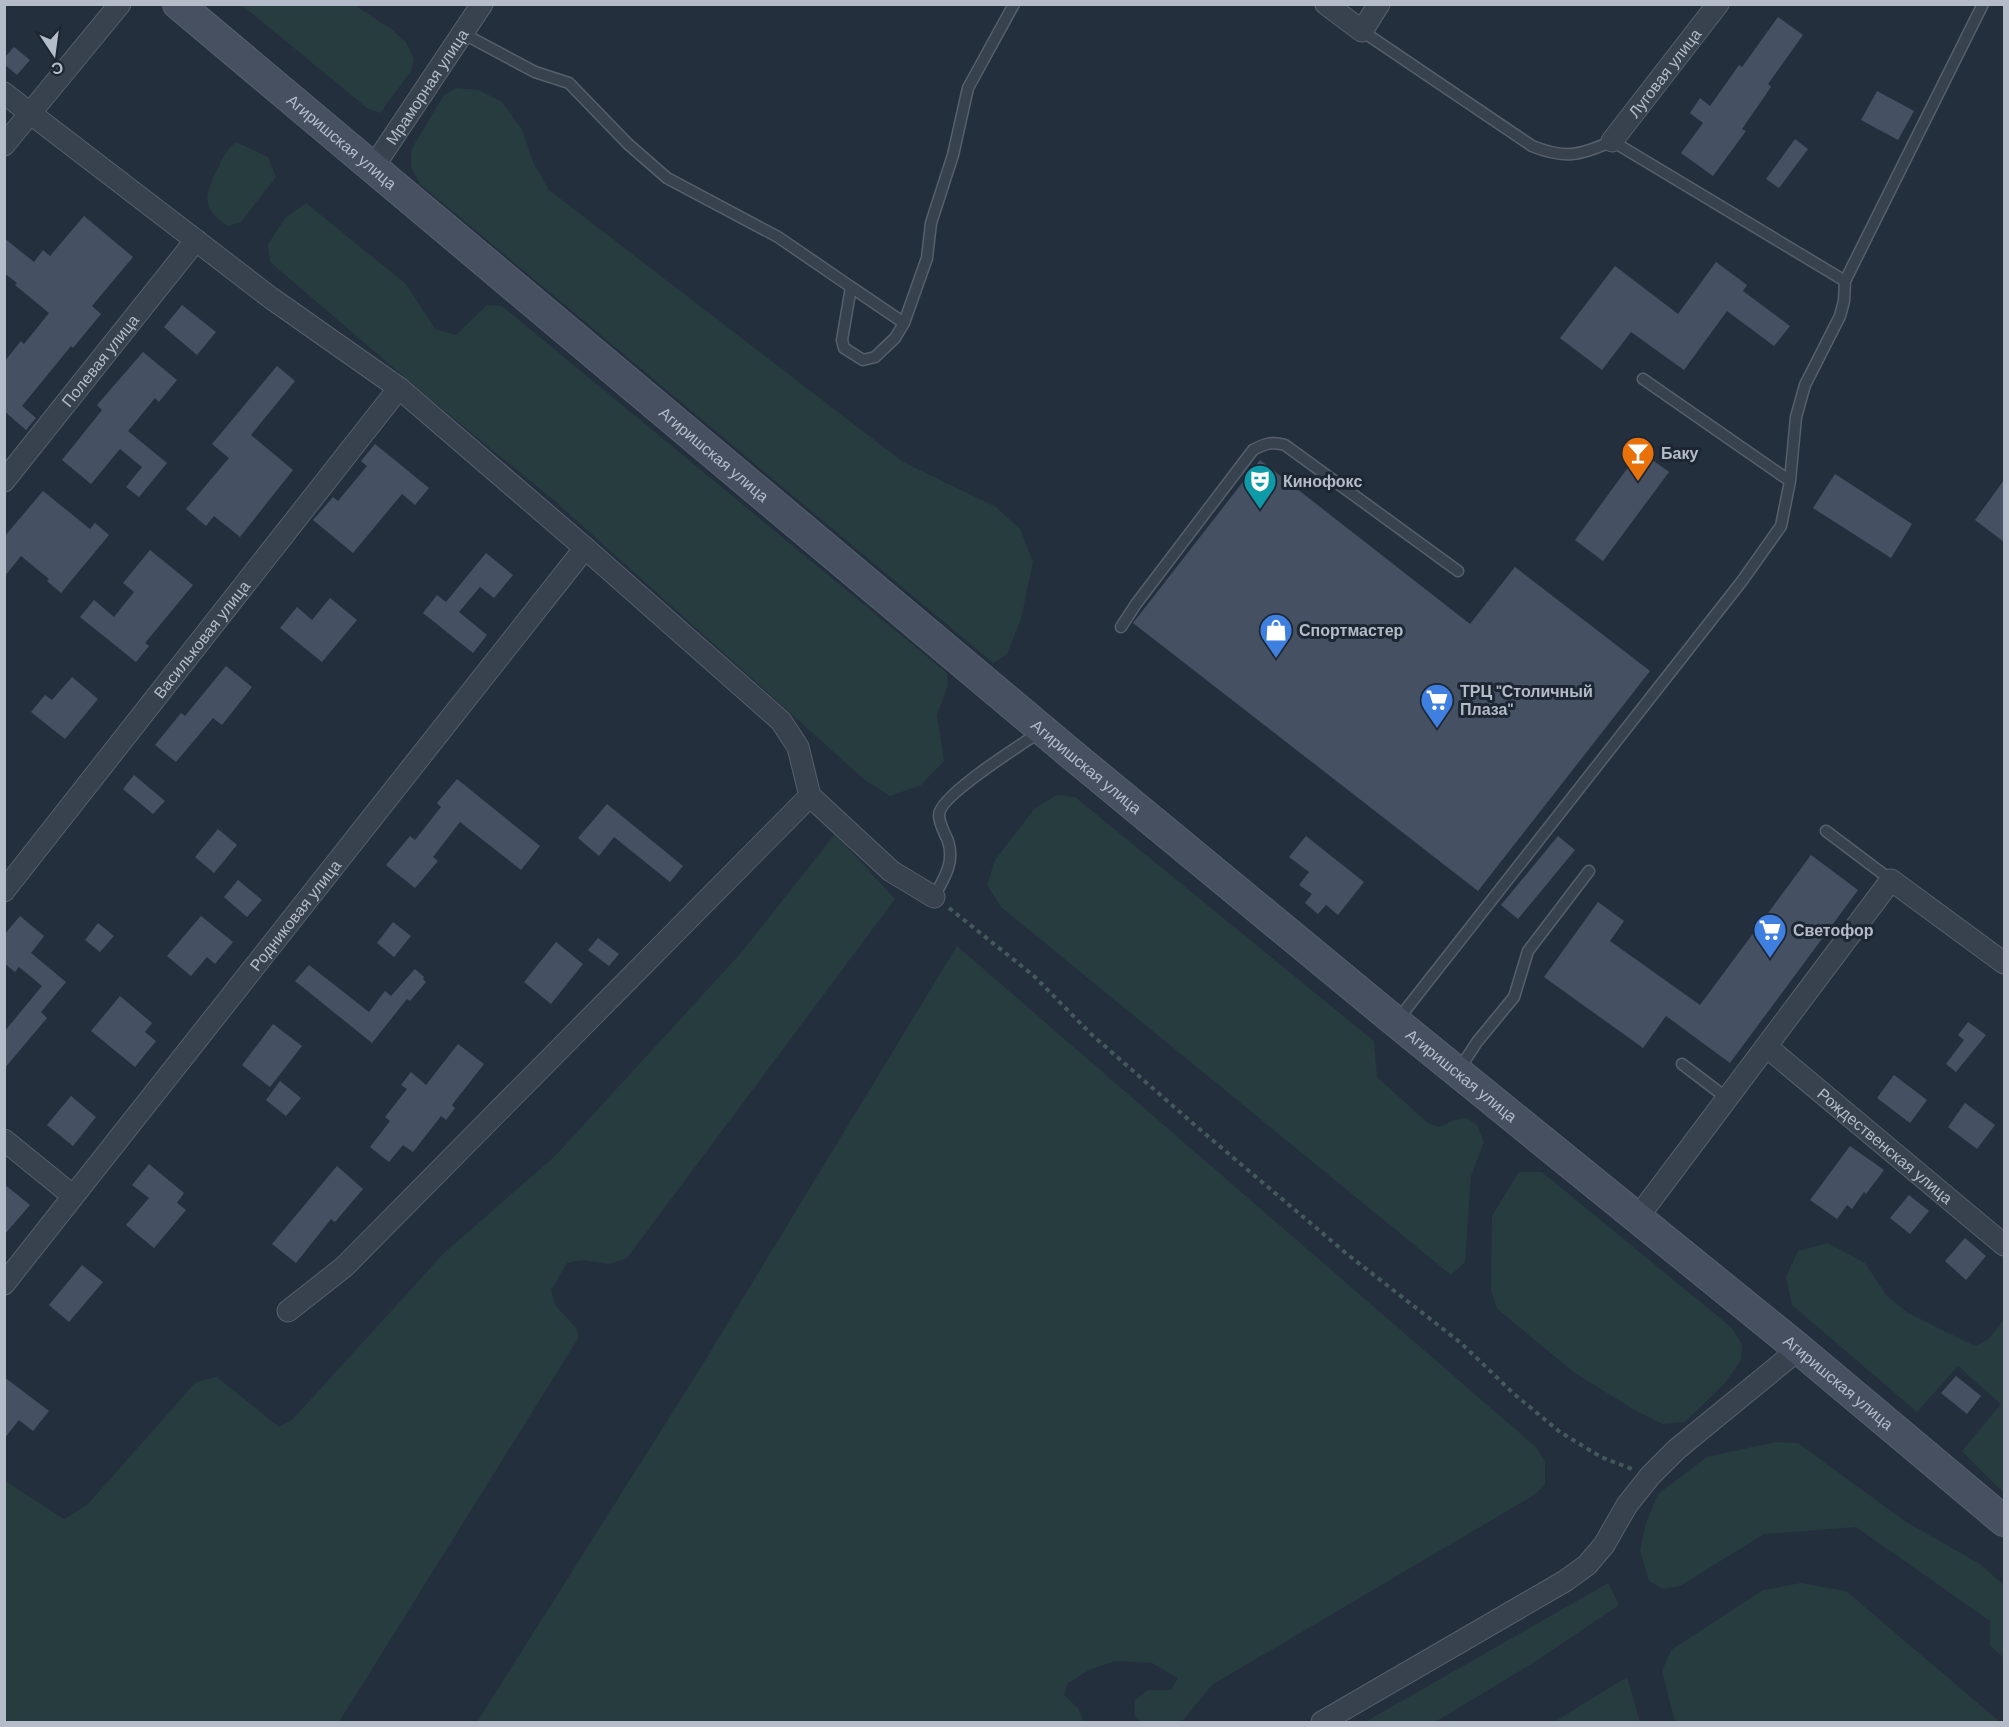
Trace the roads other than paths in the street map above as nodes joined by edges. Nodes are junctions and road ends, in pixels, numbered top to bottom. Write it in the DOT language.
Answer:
graph roads {
  1 [pos="120,4"];
  2 [pos="178,4"];
  3 [pos="482,4"];
  4 [pos="1014,4"];
  5 [pos="1326,4"];
  6 [pos="1379,4"];
  7 [pos="1718,4"];
  8 [pos="1983,4"];
  9 [pos="1362,30"];
  10 [pos="462,33"];
  11 [pos="4,93"];
  12 [pos="31,113"];
  13 [pos="1612,141"];
  14 [pos="4,145"];
  15 [pos="372,169"];
  16 [pos="196,240"];
  17 [pos="1845,281"];
  18 [pos="851,287"];
  19 [pos="904,322"];
  20 [pos="1643,379"];
  21 [pos="399,388"];
  22 [pos="4,481"];
  23 [pos="1791,481"];
  24 [pos="585,548"];
  25 [pos="1458,571"];
  26 [pos="1121,627"];
  27 [pos="1043,730"];
  28 [pos="810,796"];
  29 [pos="1826,831"];
  30 [pos="1589,871"];
  31 [pos="1891,880"];
  32 [pos="4,891"];
  33 [pos="934,897"];
  34 [pos="2004,963"];
  35 [pos="1396,1022"];
  36 [pos="1767,1047"];
  37 [pos="1682,1064"];
  38 [pos="1457,1072"];
  39 [pos="1728,1098"];
  40 [pos="4,1140"];
  41 [pos="73,1196"];
  42 [pos="1638,1217"];
  43 [pos="2004,1245"];
  44 [pos="4,1284"];
  45 [pos="288,1311"];
  46 [pos="1799,1349"];
  47 [pos="2004,1521"];
  48 [pos="1322,1722"];
  1 -- 12 [label="street"];
  2 -- 15 [label="street, Агиришская улица"];
  3 -- 10 [label="street, Мраморная улица"];
  4 -- 19 [label="lane"];
  5 -- 9 [label="street"];
  6 -- 9 [label="street"];
  7 -- 13 [label="street, Луговая улица"];
  8 -- 17 [label="lane"];
  9 -- 13 [label="lane"];
  10 -- 15 [label="street, Мраморная улица"];
  10 -- 18 [label="lane"];
  11 -- 12 [label="street"];
  12 -- 14 [label="street"];
  12 -- 16 [label="street"];
  13 -- 17 [label="lane"];
  15 -- 27 [label="street, Агиришская улица"];
  16 -- 21 [label="street"];
  16 -- 22 [label="street, Полевая улица"];
  17 -- 23 [label="lane"];
  18 -- 19 [label="lane"];
  18 -- 19 [label="lane"];
  20 -- 23 [label="lane"];
  21 -- 24 [label="street"];
  21 -- 32 [label="street, Васильковая улица"];
  23 -- 35 [label="lane"];
  24 -- 28 [label="street"];
  24 -- 41 [label="street, Родниковая улица"];
  25 -- 26 [label="lane"];
  27 -- 33 [label="lane"];
  27 -- 35 [label="street, Агиришская улица"];
  28 -- 33 [label="street"];
  28 -- 45 [label="street"];
  29 -- 31 [label="lane"];
  30 -- 38 [label="lane"];
  31 -- 34 [label="street"];
  31 -- 36 [label="street"];
  35 -- 38 [label="street, Агиришская улица"];
  36 -- 39 [label="street"];
  36 -- 43 [label="street, Рождественская улица"];
  37 -- 39 [label="lane"];
  38 -- 42 [label="street, Агиришская улица"];
  39 -- 42 [label="street"];
  40 -- 41 [label="street"];
  41 -- 44 [label="street, Родниковая улица"];
  42 -- 46 [label="street, Агиришская улица"];
  46 -- 47 [label="street, Агиришская улица"];
  46 -- 48 [label="street"];
}
